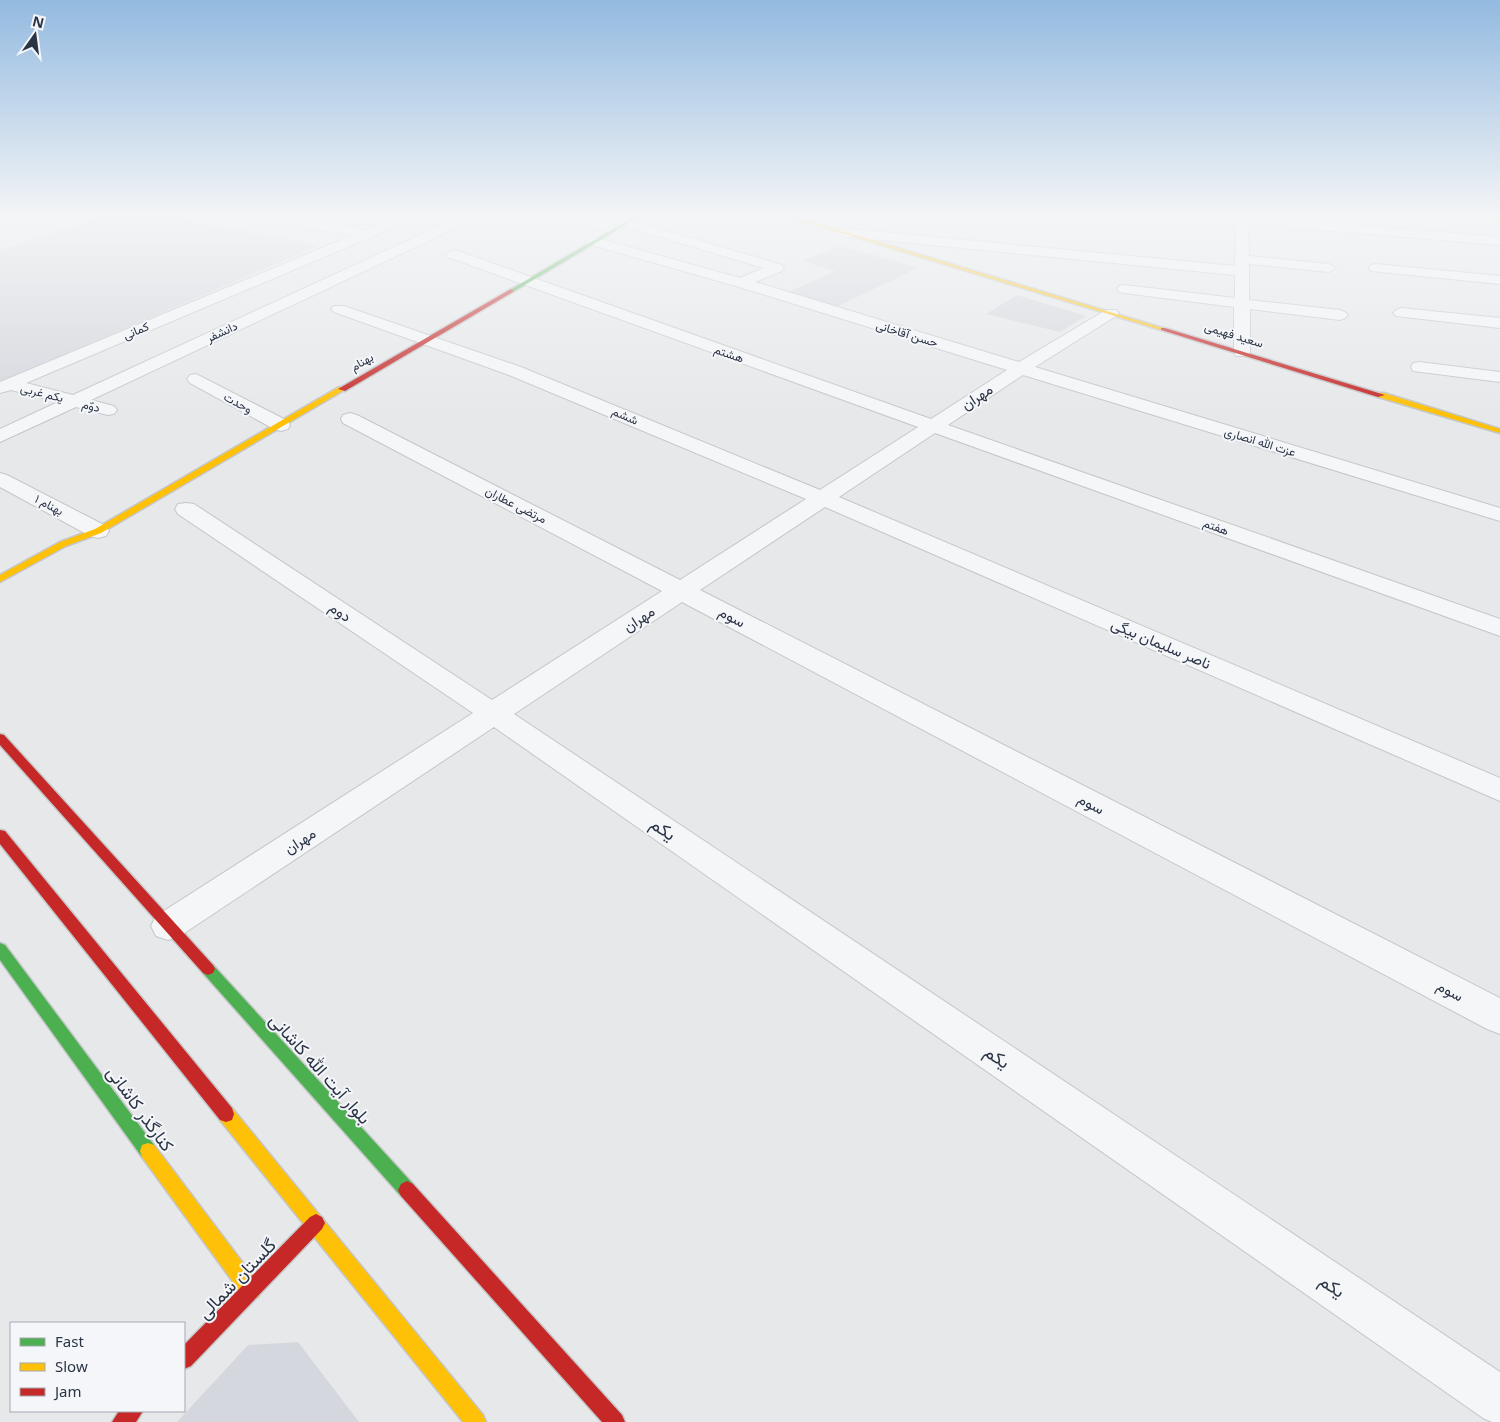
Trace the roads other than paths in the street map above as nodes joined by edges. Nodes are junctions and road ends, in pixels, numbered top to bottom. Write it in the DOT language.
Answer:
graph roads {
  1 [pos="329,282"];
  2 [pos="519,282"];
  3 [pos="530,282"];
  4 [pos="1008,282"];
  5 [pos="1242,282"];
  6 [pos="250,283"];
  7 [pos="741,283"];
  8 [pos="1124,289"];
  9 [pos="306,293"];
  10 [pos="1242,303"];
  11 [pos="1110,313"];
  12 [pos="1401,313"];
  13 [pos="1340,315"];
  14 [pos="1500,324"];
  15 [pos="138,330"];
  16 [pos="426,340"];
  17 [pos="199,343"];
  18 [pos="227,349"];
  19 [pos="1242,352"];
  20 [pos="1419,367"];
  21 [pos="1020,369"];
  22 [pos="1500,377"];
  23 [pos="196,379"];
  24 [pos="4,386"];
  25 [pos="75,401"];
  26 [pos="108,410"];
  27 [pos="350,419"];
  28 [pos="281,425"];
  29 [pos="933,426"];
  30 [pos="1500,431"];
  31 [pos="0,436"];
  32 [pos="0,479"];
  33 [pos="822,498"];
  34 [pos="186,509"];
  35 [pos="1500,515"];
  36 [pos="98,531"];
  37 [pos="33,574"];
  38 [pos="0,580"];
  39 [pos="682,591"];
  40 [pos="1500,628"];
  41 [pos="494,714"];
  42 [pos="0,738"];
  43 [pos="1500,790"];
  44 [pos="0,835"];
  45 [pos="168,926"];
  46 [pos="0,949"];
  47 [pos="1500,1017"];
  48 [pos="316,1223"];
  49 [pos="251,1290"];
  50 [pos="185,1358"];
  51 [pos="1500,1401"];
  52 [pos="132,1412"];
  53 [pos="122,1422"];
  54 [pos="476,1422"];
  55 [pos="615,1422"];
  1 -- 9 [label="street, دانشفر"];
  2 -- 16 [label="main road, بهنام"];
  3 -- 29 [label="street, هشتم"];
  4 -- 11 [label="main road, سعید فهیمی"];
  5 -- 10 [label="street"];
  6 -- 9 [label="street, ششم"];
  6 -- 15 [label="street, کمانی"];
  7 -- 21 [label="street, حسن آقاخانی"];
  8 -- 10 [label="street"];
  9 -- 16 [label="street, ششم"];
  9 -- 17 [label="street, دانشفر"];
  10 -- 13 [label="street"];
  10 -- 19 [label="street"];
  11 -- 19 [label="main road, سعید فهیمی"];
  11 -- 21 [label="street, مهران"];
  12 -- 14 [label="street"];
  15 -- 17 [label="street"];
  15 -- 24 [label="street, کمانی"];
  16 -- 28 [label="main road, بهنام"];
  16 -- 33 [label="street, ششم"];
  17 -- 18 [label="street"];
  17 -- 25 [label="street, دانشفر"];
  19 -- 30 [label="main road, سعید فهیمی"];
  20 -- 22 [label="street"];
  21 -- 29 [label="street, مهران"];
  21 -- 35 [label="street, عزت الله انصاری"];
  23 -- 28 [label="street, وحدت"];
  24 -- 25 [label="street, یکم غربی"];
  25 -- 26 [label="street, دوّم"];
  25 -- 31 [label="street, دانشفر"];
  27 -- 39 [label="street, مرتضی عطاران"];
  28 -- 36 [label="main road, بهنام"];
  29 -- 33 [label="street, مهران"];
  29 -- 40 [label="street, هفتم"];
  32 -- 36 [label="street, بهنام ۱"];
  33 -- 39 [label="street, مهران"];
  33 -- 43 [label="street, ناصر سلیمان بیگی"];
  34 -- 41 [label="street, دوم"];
  36 -- 37 [label="main road, بهنام"];
  36 -- 38 [label="main road, بهنام"];
  39 -- 41 [label="street, مهران"];
  39 -- 47 [label="street, سوم"];
  41 -- 45 [label="street, مهران"];
  41 -- 51 [label="street, یکم"];
  42 -- 45 [label="main road, بلوار آیت الله کاشانی"];
  44 -- 48 [label="main road"];
  45 -- 55 [label="main road, بلوار آیت الله کاشانی"];
  46 -- 49 [label="main road, کنارگذر کاشانی"];
  48 -- 49 [label="main road, گلستان شمالی"];
  48 -- 54 [label="main road"];
  49 -- 50 [label="main road, گلستان شمالی"];
  52 -- 53 [label="main road"];
}
